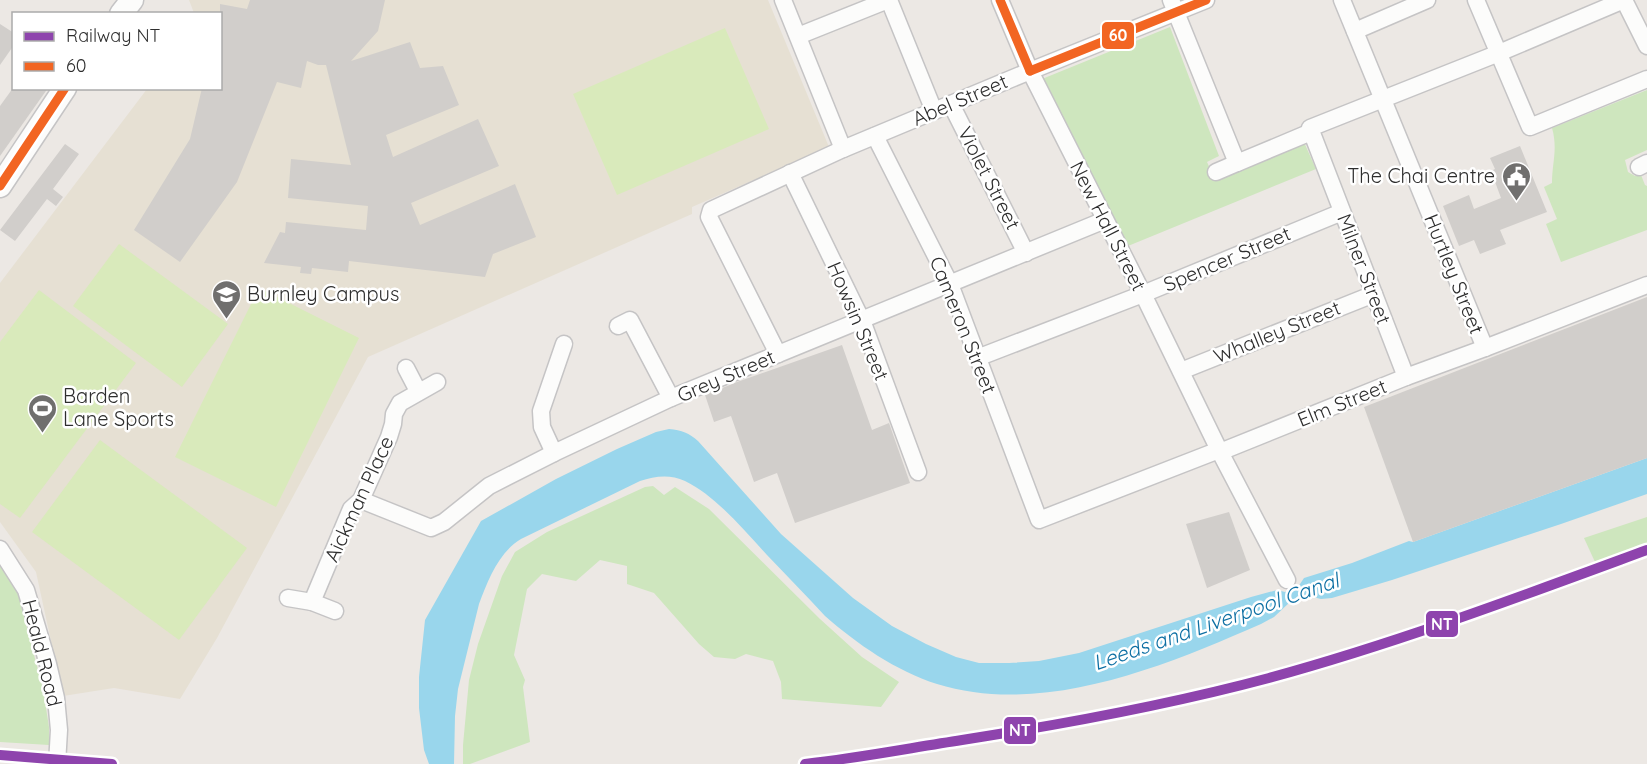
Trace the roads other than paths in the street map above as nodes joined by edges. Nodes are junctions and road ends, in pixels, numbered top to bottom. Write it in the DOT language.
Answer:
graph roads {
  1 [pos="132,0"];
  2 [pos="783,0"];
  3 [pos="889,0"];
  4 [pos="1001,0"];
  5 [pos="1206,0"];
  6 [pos="1342,0"];
  7 [pos="1426,0"];
  8 [pos="1476,0"];
  9 [pos="1624,0"];
  10 [pos="1174,6"];
  11 [pos="123,12"];
  12 [pos="1355,31"];
  13 [pos="798,36"];
  14 [pos="1647,46"];
  15 [pos="1499,53"];
  16 [pos="1030,71"];
  17 [pos="1647,78"];
  18 [pos="64,90"];
  19 [pos="1382,99"];
  20 [pos="951,104"];
  21 [pos="934,111"];
  22 [pos="1310,130"];
  23 [pos="875,136"];
  24 [pos="843,149"];
  25 [pos="1237,163"];
  26 [pos="1216,172"];
  27 [pos="790,173"];
  28 [pos="0,186"];
  29 [pos="1342,212"];
  30 [pos="1105,220"];
  31 [pos="1026,253"];
  32 [pos="950,284"];
  33 [pos="1647,285"];
  34 [pos="1143,294"];
  35 [pos="1374,294"];
  36 [pos="862,320"];
  37 [pos="618,326"];
  38 [pos="564,344"];
  39 [pos="1485,348"];
  40 [pos="778,354"];
  41 [pos="977,358"];
  42 [pos="406,368"];
  43 [pos="1181,371"];
  44 [pos="1406,377"];
  45 [pos="437,382"];
  46 [pos="418,392"];
  47 [pos="671,398"];
  48 [pos="1220,451"];
  49 [pos="554,453"];
  50 [pos="918,472"];
  51 [pos="361,500"];
  52 [pos="1039,520"];
  53 [pos="0,549"];
  54 [pos="1287,580"];
  55 [pos="288,598"];
  56 [pos="312,602"];
  57 [pos="335,611"];
  58 [pos="57,764"];
  1 -- 11 [label="street"];
  2 -- 13 [label="street"];
  3 -- 13 [label="street"];
  3 -- 21 [label="street"];
  4 -- 16 [label="street, New Hall Street"];
  5 -- 10 [label="street, Abel Street"];
  6 -- 12 [label="street, Hurtley Street"];
  7 -- 12 [label="street"];
  8 -- 15 [label="street"];
  9 -- 14 [label="street"];
  9 -- 15 [label="street"];
  10 -- 16 [label="street, Abel Street"];
  10 -- 25 [label="street"];
  12 -- 19 [label="street, Hurtley Street"];
  13 -- 24 [label="street"];
  15 -- 17 [label="street"];
  15 -- 19 [label="street"];
  16 -- 20 [label="street, Abel Street"];
  16 -- 30 [label="street, New Hall Street"];
  18 -- 28 [label="street"];
  19 -- 22 [label="street"];
  19 -- 39 [label="street, Hurtley Street"];
  20 -- 21 [label="street, Abel Street"];
  20 -- 31 [label="street, Violet Street"];
  21 -- 23 [label="street, Abel Street"];
  22 -- 25 [label="street"];
  22 -- 29 [label="street, Milner Street"];
  23 -- 24 [label="street, Abel Street"];
  23 -- 32 [label="street, Cameron Street"];
  24 -- 27 [label="street, Abel Street"];
  25 -- 26 [label="street"];
  27 -- 36 [label="street, Howsin Street"];
  27 -- 40 [label="street, Abel Street"];
  29 -- 34 [label="street, Spencer Street"];
  29 -- 35 [label="street, Milner Street"];
  30 -- 31 [label="street, Grey Street"];
  30 -- 34 [label="street, New Hall Street"];
  31 -- 32 [label="street, Grey Street"];
  32 -- 36 [label="street, Grey Street"];
  32 -- 41 [label="street, Cameron Street"];
  33 -- 39 [label="street, Elm Street"];
  34 -- 41 [label="street, Spencer Street"];
  34 -- 43 [label="street, New Hall Street"];
  35 -- 43 [label="street, Whalley Street"];
  35 -- 44 [label="street, Milner Street"];
  36 -- 40 [label="street, Grey Street"];
  36 -- 50 [label="street, Howsin Street"];
  37 -- 47 [label="street"];
  38 -- 49 [label="street"];
  39 -- 44 [label="street, Elm Street"];
  40 -- 47 [label="street, Grey Street"];
  41 -- 52 [label="street, Cameron Street"];
  42 -- 46 [label="street"];
  43 -- 48 [label="street, New Hall Street"];
  44 -- 48 [label="street, Elm Street"];
  45 -- 46 [label="street, Aickman Place"];
  46 -- 51 [label="street, Aickman Place"];
  47 -- 49 [label="street, Grey Street"];
  48 -- 52 [label="street, Elm Street"];
  48 -- 54 [label="street, New Hall Street"];
  49 -- 51 [label="street, Grey Street"];
  51 -- 56 [label="street, Aickman Place"];
  53 -- 58 [label="street, Heald Road"];
  55 -- 56 [label="street"];
  56 -- 57 [label="street"];
}
